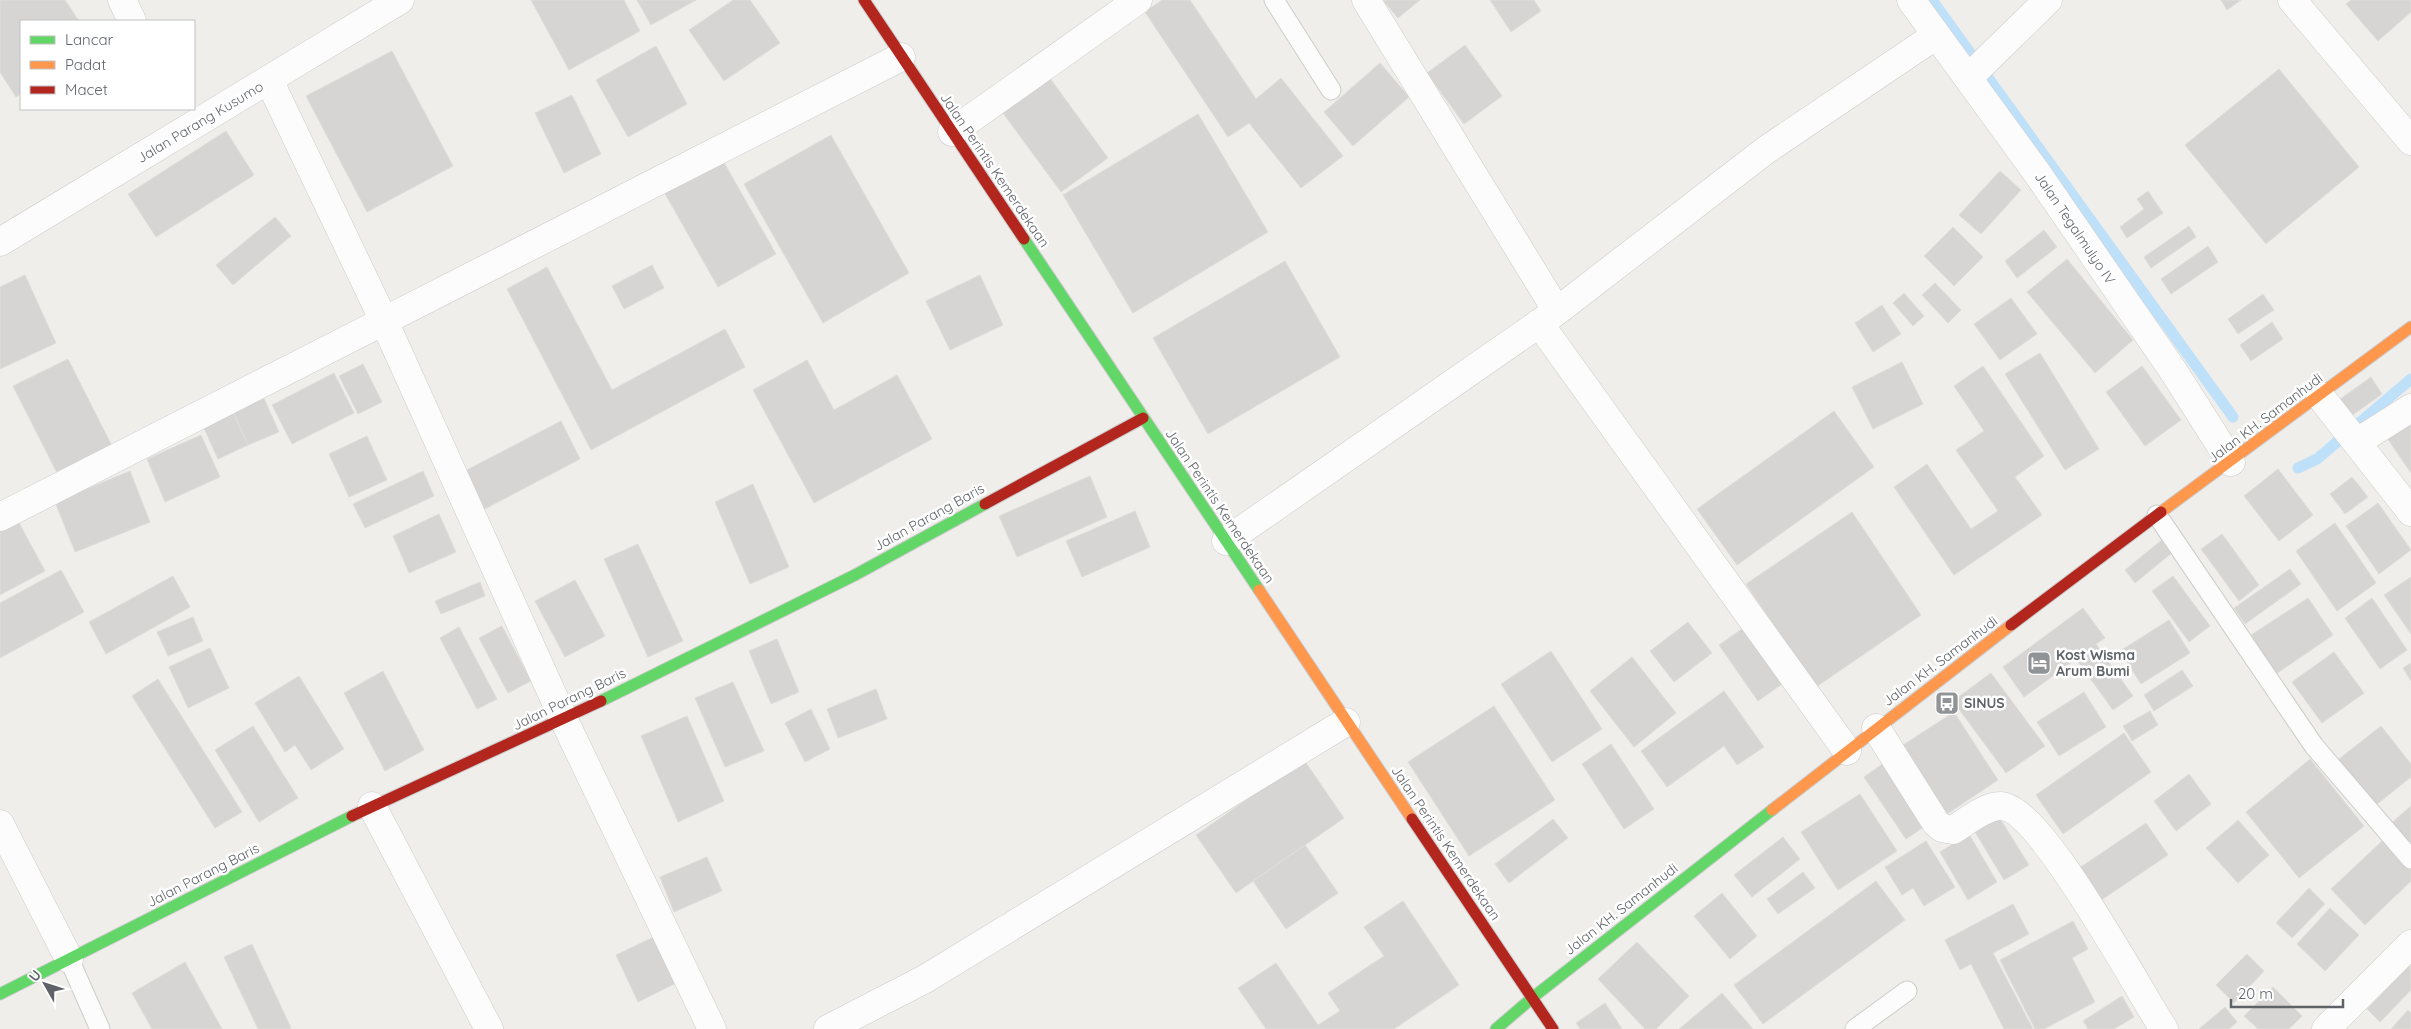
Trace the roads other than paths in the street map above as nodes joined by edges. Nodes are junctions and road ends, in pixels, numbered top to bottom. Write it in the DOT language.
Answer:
graph roads {
  1 [pos="122,0"];
  2 [pos="864,0"];
  3 [pos="1138,0"];
  4 [pos="1274,0"];
  5 [pos="1366,0"];
  6 [pos="1911,0"];
  7 [pos="2048,0"];
  8 [pos="2292,0"];
  9 [pos="385,4"];
  10 [pos="132,20"];
  11 [pos="1935,36"];
  12 [pos="901,57"];
  13 [pos="1977,69"];
  14 [pos="269,80"];
  15 [pos="1331,90"];
  16 [pos="952,132"];
  17 [pos="2411,141"];
  18 [pos="0,242"];
  19 [pos="1548,317"];
  20 [pos="384,321"];
  21 [pos="2411,327"];
  22 [pos="2320,396"];
  23 [pos="2411,408"];
  24 [pos="1143,418"];
  25 [pos="2352,436"];
  26 [pos="2231,462"];
  27 [pos="2411,512"];
  28 [pos="2157,515"];
  29 [pos="0,517"];
  30 [pos="1226,542"];
  31 [pos="564,720"];
  32 [pos="1346,722"];
  33 [pos="1876,728"];
  34 [pos="1846,751"];
  35 [pos="372,806"];
  36 [pos="0,824"];
  37 [pos="2411,859"];
  38 [pos="2411,944"];
  39 [pos="69,959"];
  40 [pos="1907,991"];
  41 [pos="0,994"];
  42 [pos="1532,998"];
  43 [pos="100,1029"];
  44 [pos="489,1029"];
  45 [pos="712,1029"];
  46 [pos="828,1029"];
  47 [pos="1496,1029"];
  48 [pos="1553,1029"];
  49 [pos="1855,1029"];
  50 [pos="2164,1029"];
  51 [pos="2326,1029"];
  1 -- 10 [label="street"];
  2 -- 12 [label="street, Jalan Perintis Kemerdekaan"];
  3 -- 16 [label="street"];
  4 -- 15 [label="lane"];
  5 -- 19 [label="street"];
  6 -- 11 [label="street, Jalan Tegalmulyo IV"];
  7 -- 13 [label="street"];
  8 -- 17 [label="street"];
  9 -- 14 [label="street, Jalan Parang Kusumo"];
  11 -- 13 [label="street, Jalan Tegalmulyo IV"];
  11 -- 19 [label="street"];
  12 -- 16 [label="street, Jalan Perintis Kemerdekaan"];
  12 -- 20 [label="street"];
  13 -- 26 [label="street, Jalan Tegalmulyo IV"];
  14 -- 18 [label="street, Jalan Parang Kusumo"];
  14 -- 20 [label="street"];
  16 -- 24 [label="street, Jalan Perintis Kemerdekaan"];
  19 -- 30 [label="street"];
  19 -- 34 [label="street"];
  20 -- 29 [label="street"];
  20 -- 31 [label="street"];
  21 -- 22 [label="street, Jalan KH. Samanhudi"];
  22 -- 25 [label="street"];
  22 -- 26 [label="street, Jalan KH. Samanhudi"];
  23 -- 25 [label="street"];
  24 -- 30 [label="street, Jalan Perintis Kemerdekaan"];
  24 -- 31 [label="street, Jalan Parang Baris"];
  25 -- 27 [label="street"];
  26 -- 28 [label="street, Jalan KH. Samanhudi"];
  28 -- 33 [label="street, Jalan KH. Samanhudi"];
  28 -- 37 [label="lane"];
  30 -- 32 [label="street, Jalan Perintis Kemerdekaan"];
  31 -- 35 [label="street, Jalan Parang Baris"];
  31 -- 45 [label="street"];
  32 -- 42 [label="street, Jalan Perintis Kemerdekaan"];
  32 -- 46 [label="street"];
  33 -- 34 [label="street, Jalan KH. Samanhudi"];
  33 -- 50 [label="street"];
  34 -- 42 [label="street, Jalan KH. Samanhudi"];
  35 -- 39 [label="street, Jalan Parang Baris"];
  35 -- 44 [label="street"];
  36 -- 39 [label="street"];
  38 -- 51 [label="street"];
  39 -- 41 [label="street, Jalan Parang Baris"];
  39 -- 43 [label="lane"];
  40 -- 49 [label="lane"];
  42 -- 47 [label="street, Jalan KH. Samanhudi"];
  42 -- 48 [label="street, Jalan Perintis Kemerdekaan"];
}
